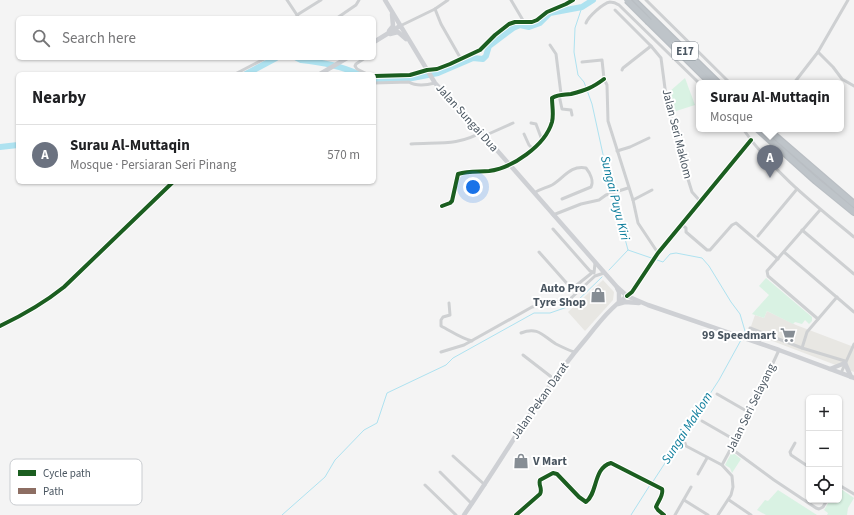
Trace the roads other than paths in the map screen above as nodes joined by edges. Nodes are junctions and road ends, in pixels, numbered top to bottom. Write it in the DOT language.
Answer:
graph roads {
  1 [pos="287,0"];
  2 [pos="321,0"];
  3 [pos="360,0"];
  4 [pos="385,0"];
  5 [pos="448,0"];
  6 [pos="511,0"];
  7 [pos="573,0"];
  8 [pos="626,0"];
  9 [pos="633,0"];
  10 [pos="646,0"];
  11 [pos="848,0"];
  12 [pos="624,9"];
  13 [pos="391,10"];
  14 [pos="435,10"];
  15 [pos="615,10"];
  16 [pos="298,16"];
  17 [pos="340,16"];
  18 [pos="651,20"];
  19 [pos="524,22"];
  20 [pos="586,24"];
  21 [pos="400,26"];
  22 [pos="386,34"];
  23 [pos="376,41"];
  24 [pos="412,45"];
  25 [pos="550,45"];
  26 [pos="651,46"];
  27 [pos="818,52"];
  28 [pos="461,59"];
  29 [pos="262,60"];
  30 [pos="343,60"];
  31 [pos="362,60"];
  32 [pos="582,62"];
  33 [pos="622,70"];
  34 [pos="427,71"];
  35 [pos="239,72"];
  36 [pos="324,72"];
  37 [pos="363,72"];
  38 [pos="376,76"];
  39 [pos="604,79"];
  40 [pos="696,80"];
  41 [pos="708,80"];
  42 [pos="715,80"];
  43 [pos="727,80"];
  44 [pos="796,80"];
  45 [pos="844,80"];
  46 [pos="844,80"];
  47 [pos="434,82"];
  48 [pos="376,83"];
  49 [pos="854,86"];
  50 [pos="560,95"];
  51 [pos="572,115"];
  52 [pos="514,123"];
  53 [pos="531,123"];
  54 [pos="745,132"];
  55 [pos="761,132"];
  56 [pos="770,132"];
  57 [pos="482,134"];
  58 [pos="524,134"];
  59 [pos="649,138"];
  60 [pos="542,140"];
  61 [pos="751,140"];
  62 [pos="412,144"];
  63 [pos="533,149"];
  64 [pos="618,151"];
  65 [pos="508,164"];
  66 [pos="171,184"];
  67 [pos="628,188"];
  68 [pos="797,189"];
  69 [pos="652,190"];
  70 [pos="534,193"];
  71 [pos="840,196"];
  72 [pos="562,199"];
  73 [pos="633,200"];
  74 [pos="700,202"];
  75 [pos="854,203"];
  76 [pos="442,206"];
  77 [pos="820,210"];
  78 [pos="854,212"];
  79 [pos="553,215"];
  80 [pos="854,216"];
  81 [pos="681,224"];
  82 [pos="552,229"];
  83 [pos="802,230"];
  84 [pos="758,236"];
  85 [pos="854,237"];
  86 [pos="539,252"];
  87 [pos="784,252"];
  88 [pos="587,254"];
  89 [pos="657,254"];
  90 [pos="778,259"];
  91 [pos="580,260"];
  92 [pos="595,263"];
  93 [pos="604,273"];
  94 [pos="594,274"];
  95 [pos="854,274"];
  96 [pos="617,287"];
  97 [pos="627,296"];
  98 [pos="837,297"];
  99 [pos="449,303"];
  100 [pos="617,303"];
  101 [pos="648,305"];
  102 [pos="854,312"];
  103 [pos="818,319"];
  104 [pos="0,326"];
  105 [pos="750,328"];
  106 [pos="521,333"];
  107 [pos="762,333"];
  108 [pos="472,341"];
  109 [pos="759,343"];
  110 [pos="854,344"];
  111 [pos="802,348"];
  112 [pos="779,350"];
  113 [pos="441,352"];
  114 [pos="574,352"];
  115 [pos="523,355"];
  116 [pos="845,362"];
  117 [pos="830,369"];
  118 [pos="841,373"];
  119 [pos="853,377"];
  120 [pos="554,379"];
  121 [pos="717,394"];
  122 [pos="750,413"];
  123 [pos="702,421"];
  124 [pos="735,440"];
  125 [pos="684,443"];
  126 [pos="795,443"];
  127 [pos="736,452"];
  128 [pos="453,456"];
  129 [pos="707,458"];
  130 [pos="722,465"];
  131 [pos="806,465"];
  132 [pos="440,472"];
  133 [pos="698,474"];
  134 [pos="425,484"];
  135 [pos="485,485"];
  136 [pos="691,487"];
  137 [pos="842,487"];
  138 [pos="854,494"];
  139 [pos="684,500"];
  140 [pos="729,500"];
  141 [pos="806,501"];
  142 [pos="808,503"];
  143 [pos="825,503"];
  144 [pos="472,504"];
  145 [pos="456,515"];
  146 [pos="464,515"];
  147 [pos="516,515"];
  148 [pos="664,515"];
  149 [pos="675,515"];
  150 [pos="708,515"];
  151 [pos="718,515"];
  152 [pos="751,515"];
  1 -- 16 [label="street"];
  2 -- 16 [label="street"];
  3 -- 17 [label="street"];
  4 -- 13 [label="main road, Jalan Sungai Dua"];
  5 -- 14 [label="street"];
  6 -- 19 [label="street"];
  7 -- 19 [label="street"];
  8 -- 18 [label="highway, E17, bridge"];
  9 -- 12 [label="street"];
  9 -- 18 [label="highway, E17"];
  10 -- 43 [label="street"];
  11 -- 27 [label="street"];
  12 -- 20 [label="street"];
  12 -- 40 [label="street"];
  13 -- 21 [label="main road, Jalan Sungai Dua"];
  13 -- 22 [label="main road"];
  14 -- 21 [label="street"];
  14 -- 28 [label="street"];
  15 -- 26 [label="street, Jalan Seri Maklom"];
  18 -- 41 [label="highway, E17"];
  18 -- 42 [label="highway, E17"];
  19 -- 28 [label="street"];
  21 -- 22 [label="main road"];
  21 -- 24 [label="main road, Jalan Sungai Dua"];
  22 -- 23 [label="main road"];
  22 -- 24 [label="main road"];
  24 -- 34 [label="main road, Jalan Sungai Dua"];
  25 -- 50 [label="street"];
  26 -- 33 [label="street"];
  26 -- 74 [label="street, Jalan Seri Maklom"];
  27 -- 44 [label="street"];
  27 -- 46 [label="street"];
  28 -- 34 [label="street"];
  29 -- 35 [label="street"];
  30 -- 36 [label="main road"];
  31 -- 37 [label="street"];
  32 -- 39 [label="street"];
  34 -- 38 [label="street"];
  34 -- 47 [label="main road, Jalan Sungai Dua"];
  39 -- 50 [label="street"];
  39 -- 64 [label="street"];
  45 -- 49 [label="street"];
  47 -- 48 [label="street"];
  47 -- 57 [label="main road, Jalan Sungai Dua"];
  50 -- 51 [label="street"];
  50 -- 60 [label="street"];
  52 -- 57 [label="street"];
  53 -- 60 [label="street"];
  54 -- 61 [label="street"];
  55 -- 71 [label="highway"];
  56 -- 71 [label="highway"];
  57 -- 62 [label="street"];
  57 -- 65 [label="main road, Jalan Sungai Dua"];
  58 -- 63 [label="street"];
  59 -- 64 [label="street"];
  60 -- 63 [label="street"];
  61 -- 68 [label="street"];
  61 -- 74 [label="street"];
  63 -- 65 [label="street"];
  64 -- 67 [label="street"];
  65 -- 70 [label="main road, Jalan Sungai Dua"];
  65 -- 76 [label="street"];
  66 -- 104 [label="main road"];
  67 -- 73 [label="street"];
  67 -- 79 [label="street"];
  68 -- 77 [label="street"];
  68 -- 84 [label="street"];
  69 -- 73 [label="street"];
  70 -- 72 [label="street"];
  70 -- 79 [label="main road, Jalan Sungai Dua"];
  71 -- 75 [label="highway"];
  71 -- 78 [label="highway"];
  71 -- 80 [label="highway"];
  73 -- 89 [label="street"];
  74 -- 81 [label="street"];
  77 -- 83 [label="street"];
  77 -- 85 [label="street"];
  79 -- 88 [label="main road, Jalan Sungai Dua"];
  81 -- 89 [label="street"];
  81 -- 90 [label="street"];
  82 -- 91 [label="street"];
  83 -- 87 [label="street"];
  83 -- 95 [label="street"];
  86 -- 94 [label="street"];
  87 -- 90 [label="street"];
  87 -- 98 [label="street"];
  88 -- 91 [label="street"];
  88 -- 92 [label="main road, Jalan Sungai Dua"];
  89 -- 97 [label="street"];
  90 -- 103 [label="street"];
  91 -- 94 [label="street"];
  92 -- 93 [label="main road, Jalan Sungai Dua"];
  92 -- 94 [label="street"];
  93 -- 94 [label="street"];
  93 -- 96 [label="main road, Jalan Sungai Dua"];
  94 -- 108 [label="street"];
  96 -- 97 [label="main road, Jalan Sungai Dua"];
  96 -- 100 [label="main road"];
  97 -- 100 [label="main road, Jalan Pekan Darat"];
  97 -- 101 [label="main road, Jalan Sungai Dua"];
  98 -- 102 [label="street"];
  98 -- 103 [label="street"];
  99 -- 108 [label="street"];
  100 -- 101 [label="main road"];
  100 -- 114 [label="main road, Jalan Pekan Darat"];
  101 -- 109 [label="main road"];
  103 -- 111 [label="street"];
  105 -- 107 [label="street"];
  106 -- 114 [label="street"];
  107 -- 109 [label="street"];
  107 -- 111 [label="street"];
  108 -- 113 [label="street"];
  109 -- 112 [label="main road"];
  110 -- 116 [label="street"];
  111 -- 116 [label="street"];
  112 -- 117 [label="main road"];
  112 -- 122 [label="street, Jalan Seri Selayang"];
  114 -- 120 [label="main road, Jalan Pekan Darat"];
  115 -- 120 [label="street"];
  116 -- 117 [label="main road"];
  116 -- 118 [label="street"];
  116 -- 119 [label="main road"];
  117 -- 118 [label="main road"];
  118 -- 119 [label="main road"];
  120 -- 135 [label="main road, Jalan Pekan Darat"];
  121 -- 122 [label="street"];
  122 -- 124 [label="street, Jalan Seri Selayang"];
  123 -- 124 [label="street"];
  124 -- 130 [label="street, Jalan Seri Selayang"];
  125 -- 129 [label="street"];
  126 -- 131 [label="street"];
  127 -- 141 [label="street"];
  128 -- 135 [label="street"];
  129 -- 130 [label="street"];
  129 -- 133 [label="street"];
  130 -- 140 [label="street"];
  132 -- 144 [label="street"];
  134 -- 145 [label="street"];
  135 -- 144 [label="main road, Jalan Pekan Darat"];
  136 -- 139 [label="street"];
  137 -- 138 [label="street"];
  139 -- 149 [label="street"];
  139 -- 150 [label="street"];
  140 -- 151 [label="street"];
  140 -- 152 [label="street"];
  142 -- 143 [label="street"];
  144 -- 146 [label="main road, Jalan Pekan Darat"];
  147 -- 148 [label="street"];
}
